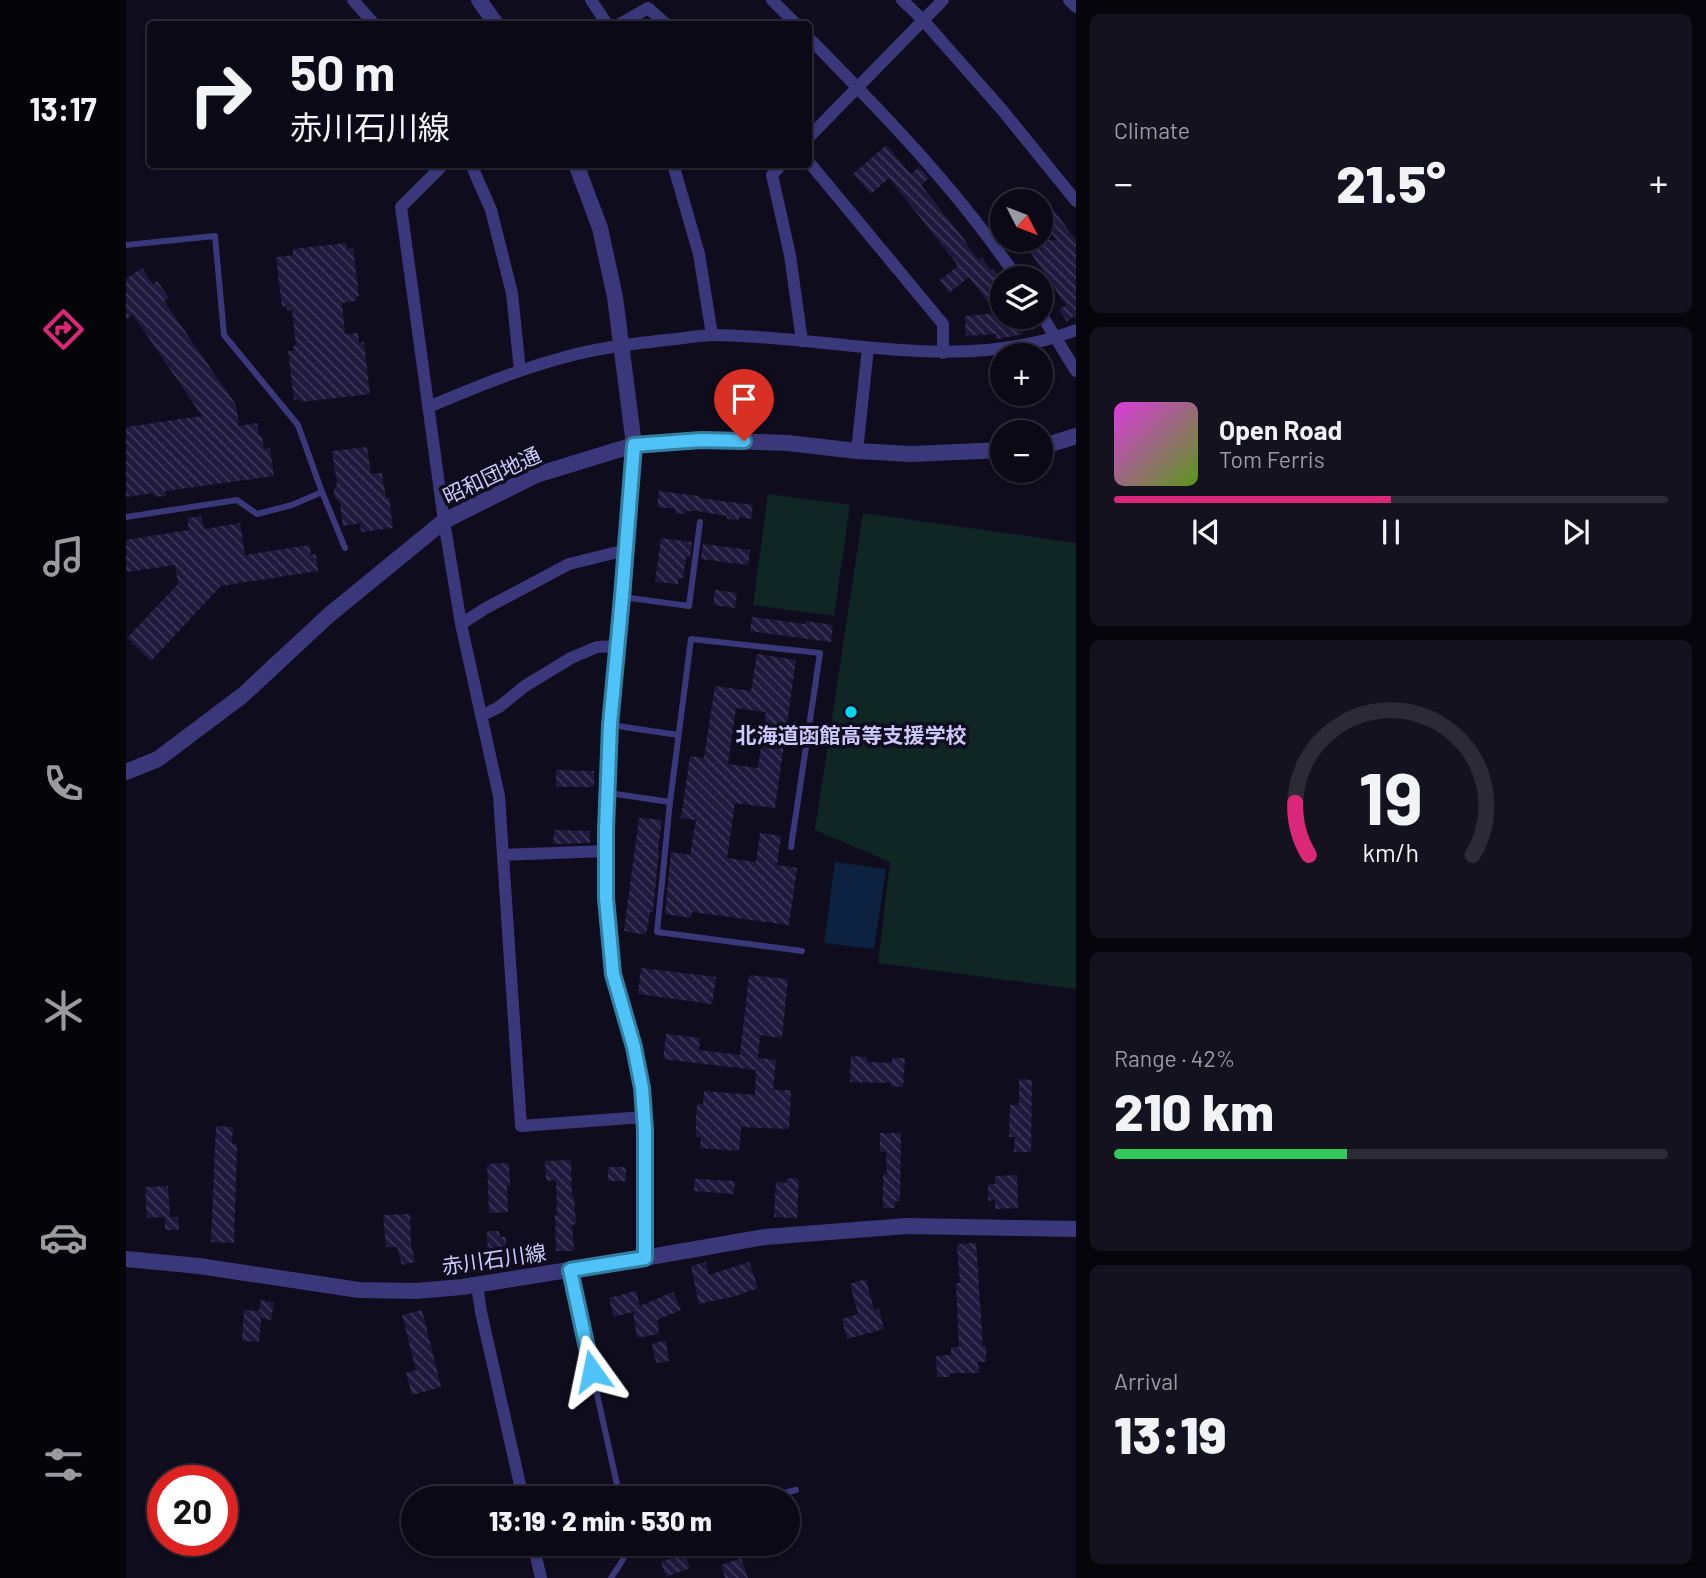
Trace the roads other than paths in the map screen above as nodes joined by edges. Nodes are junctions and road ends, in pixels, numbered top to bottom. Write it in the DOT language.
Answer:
graph roads {
  1 [pos="353,0"];
  2 [pos="479,0"];
  3 [pos="591,0"];
  4 [pos="772,0"];
  5 [pos="902,0"];
  6 [pos="943,0"];
  7 [pos="1069,0"];
  8 [pos="1076,7"];
  9 [pos="923,20"];
  10 [pos="371,21"];
  11 [pos="494,21"];
  12 [pos="605,21"];
  13 [pos="625,21"];
  14 [pos="663,21"];
  15 [pos="793,21"];
  16 [pos="812,41"];
  17 [pos="858,87"];
  18 [pos="812,134"];
  19 [pos="812,166"];
  20 [pos="440,168"];
  21 [pos="473,168"];
  22 [pos="578,168"];
  23 [pos="674,168"];
  24 [pos="778,168"];
  25 [pos="1076,201"];
  26 [pos="126,245"];
  27 [pos="1009,266"];
  28 [pos="1051,329"];
  29 [pos="1076,330"];
  30 [pos="712,335"];
  31 [pos="1057,338"];
  32 [pos="802,341"];
  33 [pos="620,345"];
  34 [pos="869,348"];
  35 [pos="943,353"];
  36 [pos="520,370"];
  37 [pos="1076,371"];
  38 [pos="428,407"];
  39 [pos="1076,436"];
  40 [pos="1053,443"];
  41 [pos="634,445"];
  42 [pos="857,451"];
  43 [pos="990,451"];
  44 [pos="322,492"];
  45 [pos="126,517"];
  46 [pos="444,521"];
  47 [pos="700,522"];
  48 [pos="345,548"];
  49 [pos="626,550"];
  50 [pos="622,597"];
  51 [pos="461,624"];
  52 [pos="618,646"];
  53 [pos="481,716"];
  54 [pos="610,725"];
  55 [pos="678,735"];
  56 [pos="126,772"];
  57 [pos="607,793"];
  58 [pos="670,802"];
  59 [pos="791,847"];
  60 [pos="606,851"];
  61 [pos="504,855"];
  62 [pos="802,951"];
  63 [pos="644,1117"];
  64 [pos="1076,1229"];
  65 [pos="645,1258"];
  66 [pos="126,1259"];
  67 [pos="570,1270"];
  68 [pos="477,1285"];
  69 [pos="520,1486"];
  70 [pos="617,1486"];
  71 [pos="536,1556"];
  72 [pos="624,1556"];
  73 [pos="541,1578"];
  74 [pos="611,1578"];
  1 -- 10 [label="street"];
  2 -- 11 [label="street"];
  3 -- 12 [label="street"];
  4 -- 15 [label="street"];
  5 -- 9 [label="street"];
  6 -- 9 [label="street"];
  7 -- 8 [label="street"];
  9 -- 17 [label="street"];
  9 -- 25 [label="street"];
  13 -- 14 [label="street"];
  16 -- 17 [label="street"];
  17 -- 18 [label="street"];
  17 -- 27 [label="street"];
  19 -- 35 [label="street"];
  20 -- 38 [label="street"];
  21 -- 36 [label="street"];
  22 -- 33 [label="street"];
  23 -- 30 [label="street"];
  24 -- 32 [label="street"];
  26 -- 44 [label="lane"];
  28 -- 31 [label="street"];
  29 -- 31 [label="street"];
  30 -- 32 [label="street"];
  30 -- 33 [label="street"];
  31 -- 35 [label="street"];
  31 -- 37 [label="street"];
  32 -- 34 [label="street"];
  33 -- 36 [label="street"];
  33 -- 41 [label="street"];
  34 -- 35 [label="street"];
  34 -- 42 [label="street"];
  36 -- 38 [label="street"];
  38 -- 46 [label="street"];
  39 -- 40 [label="street"];
  41 -- 42 [label="street, 昭和団地通"];
  41 -- 46 [label="street, 昭和団地通"];
  41 -- 49 [label="street"];
  42 -- 43 [label="street, 昭和団地通"];
  44 -- 45 [label="lane"];
  44 -- 48 [label="lane"];
  46 -- 51 [label="street"];
  46 -- 56 [label="street, 昭和団地通"];
  47 -- 50 [label="lane"];
  49 -- 50 [label="street"];
  49 -- 51 [label="street"];
  50 -- 52 [label="street"];
  51 -- 53 [label="street"];
  52 -- 53 [label="street"];
  52 -- 54 [label="street"];
  53 -- 61 [label="street"];
  54 -- 55 [label="lane"];
  54 -- 57 [label="street"];
  55 -- 58 [label="lane"];
  55 -- 59 [label="lane"];
  57 -- 58 [label="lane"];
  57 -- 60 [label="street"];
  58 -- 62 [label="lane"];
  60 -- 61 [label="street"];
  60 -- 63 [label="street"];
  61 -- 63 [label="street"];
  63 -- 65 [label="street"];
  64 -- 65 [label="street, 赤川石川線"];
  65 -- 67 [label="street, 赤川石川線"];
  66 -- 68 [label="street, 赤川石川線"];
  67 -- 68 [label="street, 赤川石川線"];
  67 -- 70 [label="lane"];
  68 -- 69 [label="street"];
  71 -- 73 [label="street"];
  72 -- 74 [label="lane"];
}
